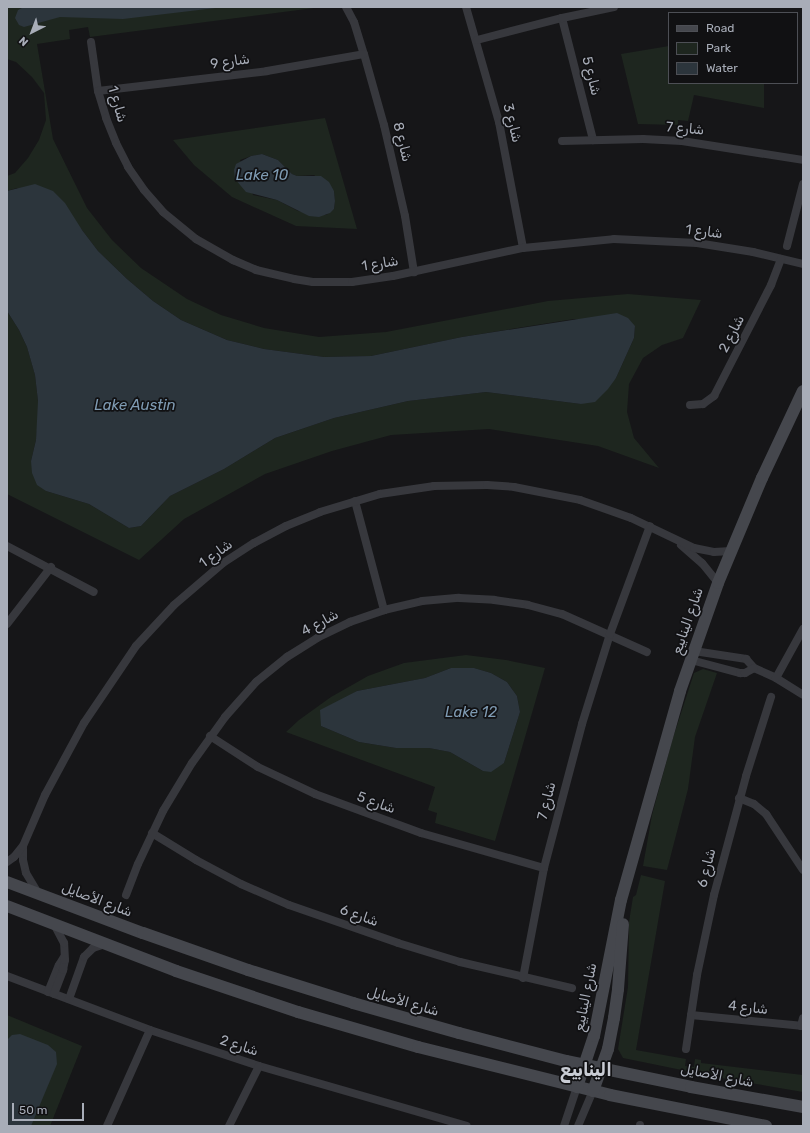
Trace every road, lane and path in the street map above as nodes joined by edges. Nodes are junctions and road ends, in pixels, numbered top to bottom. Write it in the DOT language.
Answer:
graph roads {
  1 [pos="346,7"];
  2 [pos="353,7"];
  3 [pos="466,7"];
  4 [pos="614,7"];
  5 [pos="562,18"];
  6 [pos="354,22"];
  7 [pos="477,40"];
  8 [pos="91,42"];
  9 [pos="364,54"];
  10 [pos="98,91"];
  11 [pos="593,140"];
  12 [pos="562,141"];
  13 [pos="803,160"];
  14 [pos="803,184"];
  15 [pos="787,246"];
  16 [pos="523,248"];
  17 [pos="781,258"];
  18 [pos="803,264"];
  19 [pos="414,272"];
  20 [pos="803,391"];
  21 [pos="690,405"];
  22 [pos="355,502"];
  23 [pos="650,526"];
  24 [pos="670,536"];
  25 [pos="7,546"];
  26 [pos="731,551"];
  27 [pos="51,568"];
  28 [pos="718,583"];
  29 [pos="94,592"];
  30 [pos="384,610"];
  31 [pos="7,624"];
  32 [pos="803,629"];
  33 [pos="610,634"];
  34 [pos="647,652"];
  35 [pos="693,655"];
  36 [pos="754,668"];
  37 [pos="776,678"];
  38 [pos="803,695"];
  39 [pos="771,697"];
  40 [pos="210,736"];
  41 [pos="739,798"];
  42 [pos="152,833"];
  43 [pos="23,846"];
  44 [pos="7,862"];
  45 [pos="544,868"];
  46 [pos="803,870"];
  47 [pos="630,872"];
  48 [pos="7,882"];
  49 [pos="38,894"];
  50 [pos="126,895"];
  51 [pos="7,906"];
  52 [pos="54,924"];
  53 [pos="105,944"];
  54 [pos="64,956"];
  55 [pos="81,962"];
  56 [pos="7,976"];
  57 [pos="523,978"];
  58 [pos="572,988"];
  59 [pos="51,993"];
  60 [pos="69,999"];
  61 [pos="690,1015"];
  62 [pos="802,1023"];
  63 [pos="150,1030"];
  64 [pos="686,1049"];
  65 [pos="585,1065"];
  66 [pos="259,1066"];
  67 [pos="601,1068"];
  68 [pos="577,1087"];
  69 [pos="593,1091"];
  70 [pos="803,1107"];
  71 [pos="107,1126"];
  72 [pos="230,1126"];
  73 [pos="467,1126"];
  74 [pos="564,1126"];
  75 [pos="578,1126"];
  76 [pos="766,1126"];
  1 -- 6 [label="street, شارع 8"];
  2 -- 6 [label="street, شارع 8"];
  3 -- 7 [label="street, شارع 3"];
  4 -- 5 [label="street"];
  5 -- 7 [label="street"];
  5 -- 11 [label="street, شارع 5"];
  6 -- 9 [label="street, شارع 8"];
  7 -- 16 [label="street, شارع 3"];
  8 -- 10 [label="street, شارع 1"];
  9 -- 10 [label="street, شارع 9"];
  9 -- 19 [label="street, شارع 8"];
  10 -- 19 [label="street, شارع 1"];
  11 -- 12 [label="street, شارع 7"];
  11 -- 13 [label="street, شارع 7"];
  14 -- 15 [label="street"];
  16 -- 17 [label="street, شارع 1"];
  16 -- 19 [label="street, شارع 1"];
  17 -- 18 [label="street, شارع 1"];
  17 -- 21 [label="street, شارع 2"];
  20 -- 26 [label="main road, شارع الينابيع"];
  22 -- 23 [label="street, شارع 1"];
  22 -- 30 [label="street"];
  22 -- 43 [label="street, شارع 1"];
  23 -- 24 [label="street, شارع 1"];
  23 -- 33 [label="street"];
  24 -- 26 [label="street, شارع 1"];
  24 -- 28 [label="street, شارع 1"];
  25 -- 27 [label="street"];
  26 -- 28 [label="main road, شارع الينابيع"];
  27 -- 29 [label="street"];
  27 -- 31 [label="street"];
  28 -- 35 [label="main road, شارع الينابيع"];
  30 -- 33 [label="street, شارع 4"];
  30 -- 40 [label="street, شارع 4"];
  32 -- 37 [label="street"];
  33 -- 34 [label="street, شارع 4"];
  33 -- 45 [label="street, شارع 7"];
  35 -- 36 [label="street"];
  35 -- 36 [label="street"];
  35 -- 47 [label="main road, شارع الينابيع"];
  36 -- 37 [label="street"];
  37 -- 38 [label="street"];
  39 -- 41 [label="street, شارع 6"];
  40 -- 42 [label="street, شارع 4"];
  40 -- 45 [label="street, شارع 5"];
  41 -- 46 [label="street"];
  41 -- 61 [label="street, شارع 6"];
  42 -- 50 [label="street, شارع 4"];
  42 -- 57 [label="street, شارع 6"];
  43 -- 44 [label="street, شارع 1"];
  43 -- 49 [label="street, شارع 1"];
  45 -- 57 [label="street, شارع 7"];
  47 -- 65 [label="main road, شارع الينابيع"];
  47 -- 67 [label="main road, شارع الينابيع"];
  48 -- 49 [label="main road, شارع الأصايل"];
  49 -- 65 [label="main road, شارع الأصايل"];
  51 -- 52 [label="main road"];
  52 -- 53 [label="main road"];
  52 -- 54 [label="street"];
  53 -- 55 [label="street"];
  53 -- 68 [label="main road"];
  54 -- 55 [label="street"];
  54 -- 59 [label="street"];
  55 -- 60 [label="street"];
  56 -- 59 [label="street, شارع 2"];
  57 -- 58 [label="street, شارع 6"];
  59 -- 60 [label="street, شارع 2"];
  60 -- 63 [label="street, شارع 2"];
  61 -- 62 [label="street, شارع 4"];
  61 -- 64 [label="street, شارع 6"];
  63 -- 66 [label="street, شارع 2"];
  63 -- 71 [label="street"];
  65 -- 67 [label="main road, شارع الأصايل"];
  65 -- 68 [label="main road, شارع الينابيع"];
  66 -- 72 [label="street"];
  66 -- 73 [label="street, شارع 2"];
  67 -- 69 [label="main road, شارع الينابيع"];
  67 -- 70 [label="main road, شارع الأصايل"];
  68 -- 69 [label="main road"];
  68 -- 74 [label="street, شارع الينابيع"];
  69 -- 75 [label="street, شارع الينابيع"];
  69 -- 76 [label="main road"];
}
